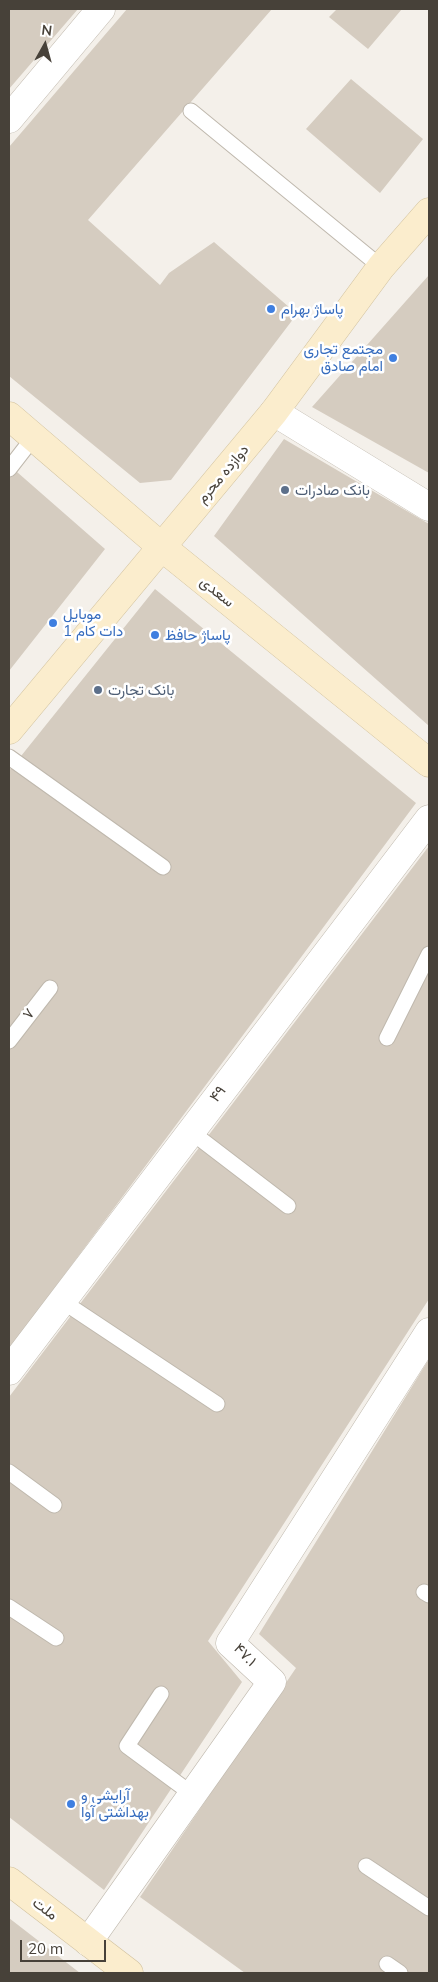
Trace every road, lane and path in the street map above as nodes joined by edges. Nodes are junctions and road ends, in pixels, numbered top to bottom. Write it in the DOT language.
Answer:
graph roads {
  1 [pos="101,9"];
  2 [pos="191,110"];
  3 [pos="9,119"];
  4 [pos="429,212"];
  5 [pos="381,267"];
  6 [pos="274,412"];
  7 [pos="9,416"];
  8 [pos="33,438"];
  9 [pos="9,469"];
  10 [pos="429,507"];
  11 [pos="163,548"];
  12 [pos="9,730"];
  13 [pos="9,757"];
  14 [pos="429,763"];
  15 [pos="429,819"];
  16 [pos="163,867"];
  17 [pos="429,954"];
  18 [pos="50,988"];
  19 [pos="387,1038"];
  20 [pos="9,1041"];
  21 [pos="190,1131"];
  22 [pos="288,1206"];
  23 [pos="62,1300"];
  24 [pos="429,1332"];
  25 [pos="9,1371"];
  26 [pos="217,1404"];
  27 [pos="9,1472"];
  28 [pos="54,1506"];
  29 [pos="9,1607"];
  30 [pos="56,1638"];
  31 [pos="161,1694"];
  32 [pos="192,1794"];
  33 [pos="366,1866"];
  34 [pos="10,1885"];
  35 [pos="429,1908"];
  36 [pos="88,1942"];
  37 [pos="129,1973"];
  1 -- 3 [label="street"];
  2 -- 5 [label="lane"];
  4 -- 5 [label="main road, دوازده محرم"];
  5 -- 6 [label="main road, دوازده محرم"];
  6 -- 10 [label="street"];
  6 -- 11 [label="main road, دوازده محرم"];
  7 -- 8 [label="main road, سعدی"];
  8 -- 9 [label="lane"];
  8 -- 11 [label="main road, سعدی"];
  11 -- 12 [label="main road, دوازده محرم"];
  11 -- 14 [label="main road, سعدی"];
  13 -- 16 [label="lane"];
  15 -- 21 [label="street, ۴۹"];
  17 -- 19 [label="lane"];
  18 -- 20 [label="lane, ۷"];
  21 -- 22 [label="lane"];
  21 -- 23 [label="street, ۴۹"];
  23 -- 25 [label="street, ۴۹"];
  23 -- 26 [label="lane"];
  24 -- 32 [label="street, ۴۷.۱"];
  27 -- 28 [label="lane"];
  29 -- 30 [label="lane"];
  31 -- 32 [label="lane"];
  32 -- 36 [label="street, ۴۷.۱"];
  33 -- 35 [label="lane"];
  34 -- 36 [label="main road, ملت"];
  36 -- 37 [label="main road, ملت"];
}
